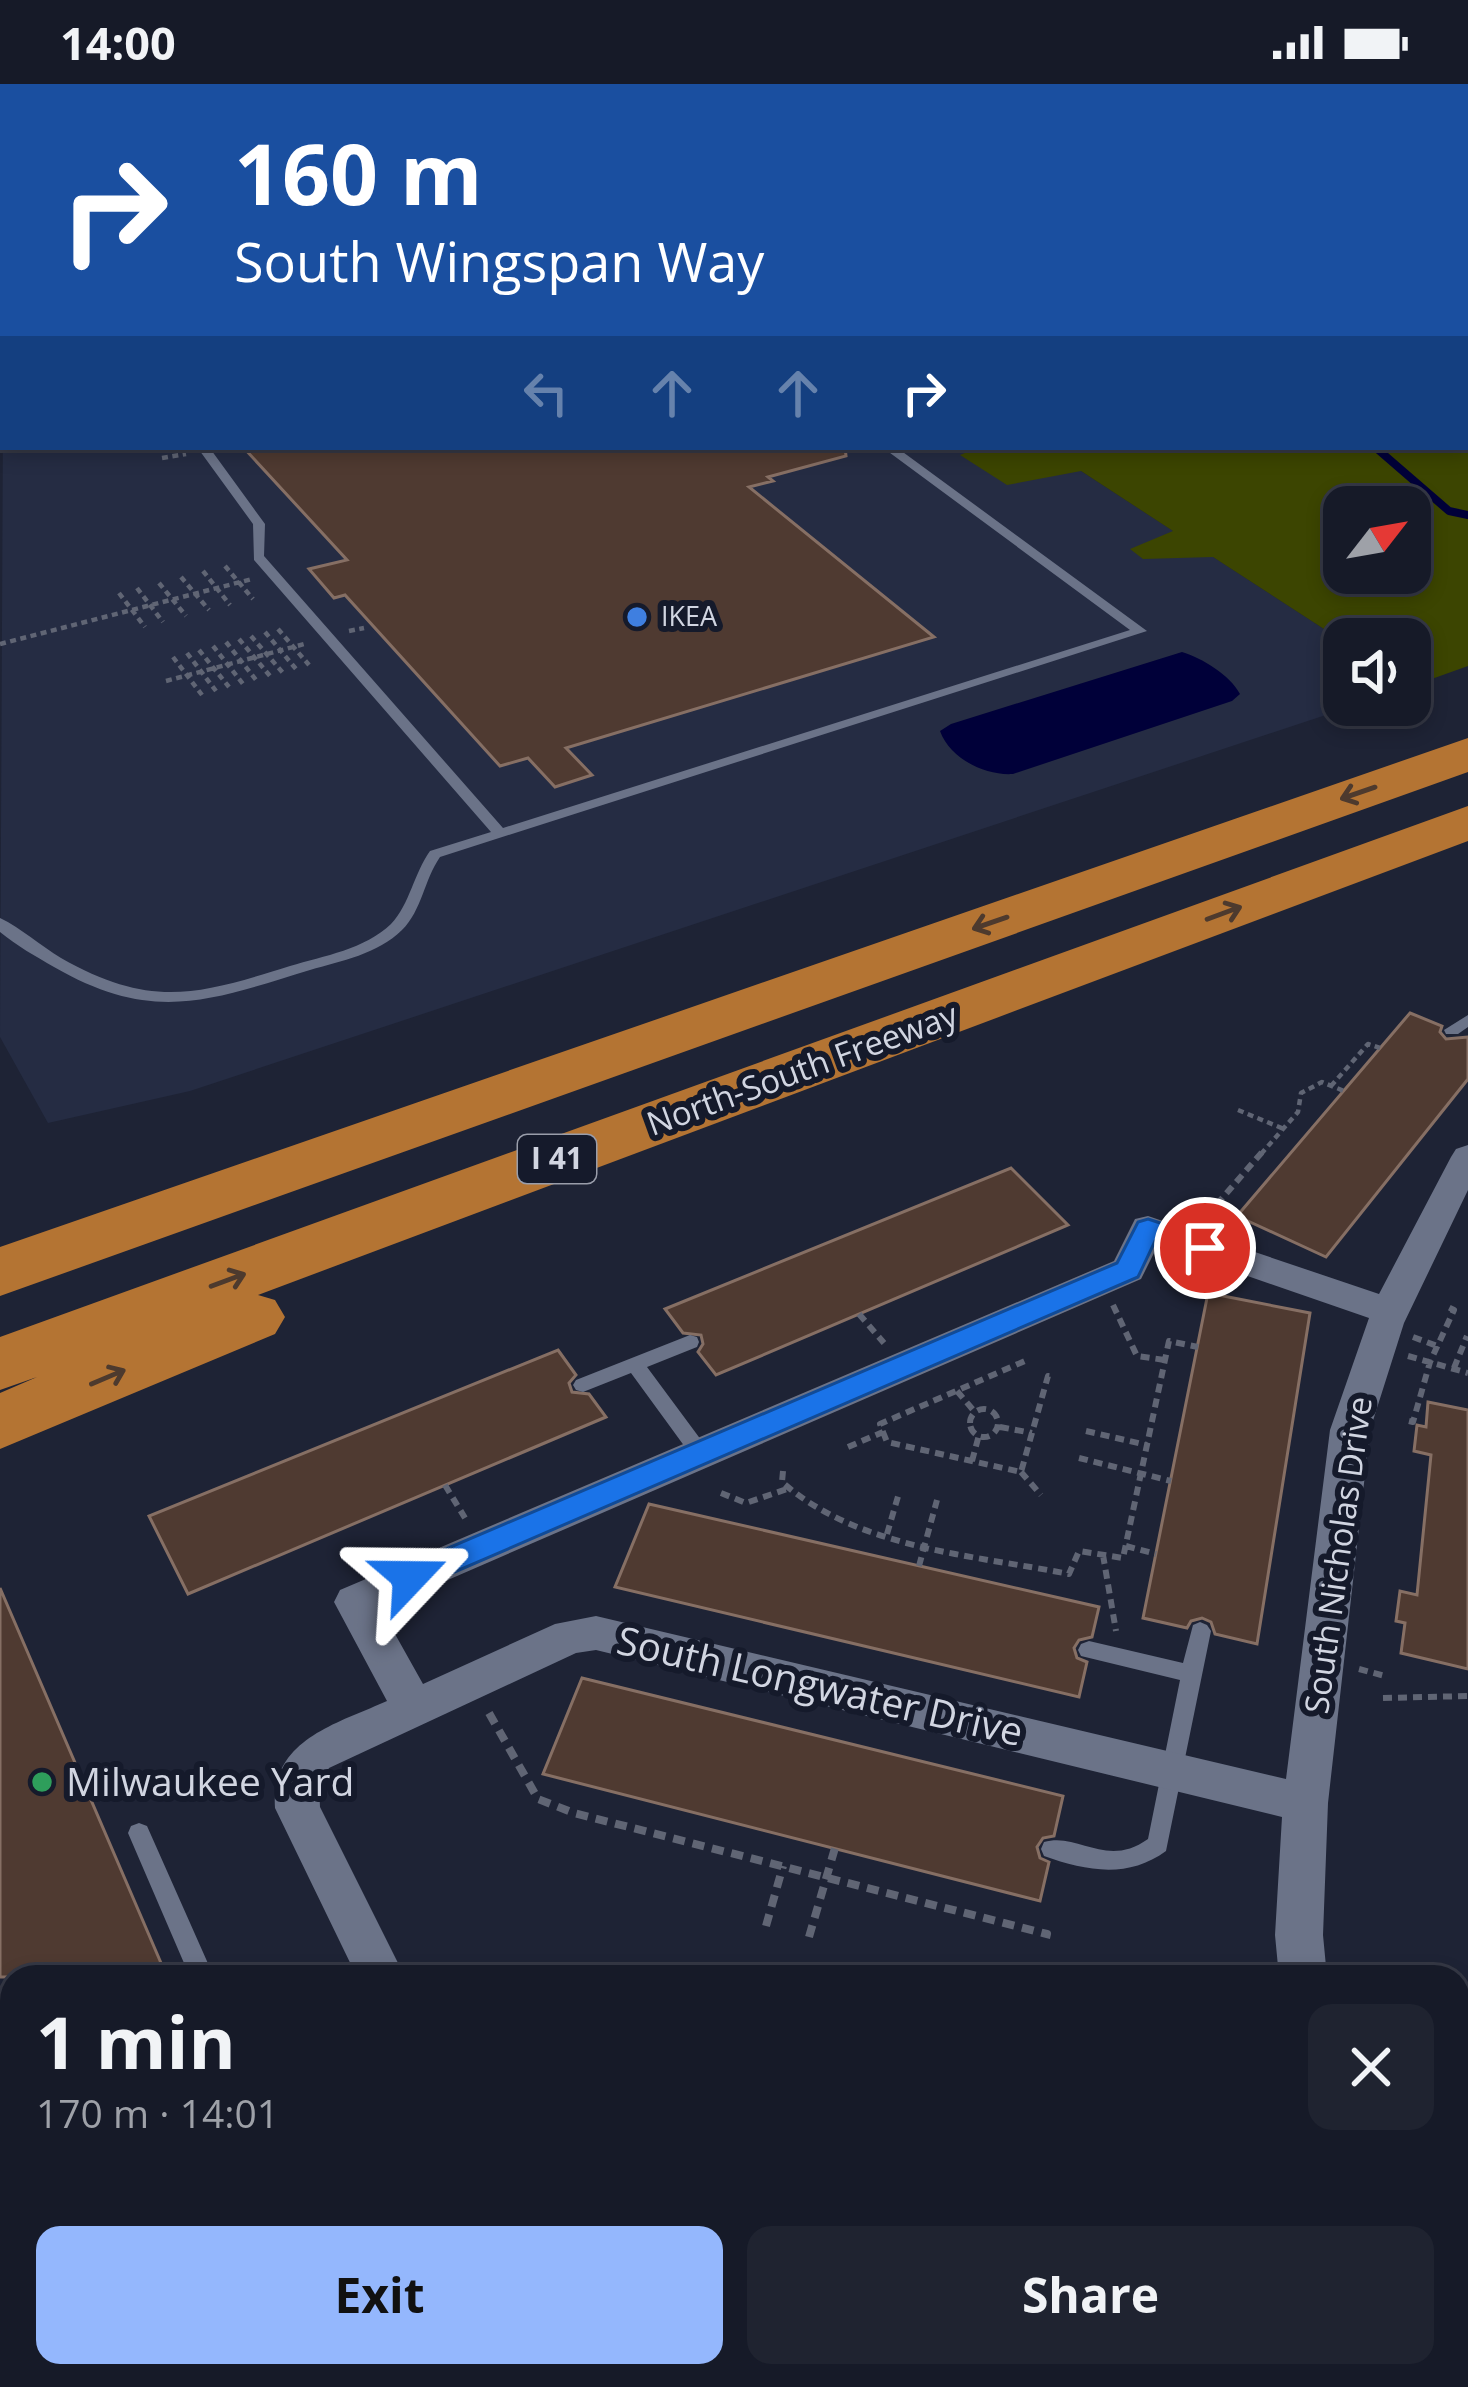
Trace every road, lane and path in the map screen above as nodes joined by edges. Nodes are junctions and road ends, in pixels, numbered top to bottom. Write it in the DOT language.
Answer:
graph roads {
  1 [pos="205,450"];
  2 [pos="892,450"];
  3 [pos="160,456"];
  4 [pos="171,468"];
  5 [pos="225,566"];
  6 [pos="203,572"];
  7 [pos="272,573"];
  8 [pos="181,577"];
  9 [pos="238,582"];
  10 [pos="159,583"];
  11 [pos="137,588"];
  12 [pos="216,588"];
  13 [pos="119,593"];
  14 [pos="195,593"];
  15 [pos="172,599"];
  16 [pos="253,599"];
  17 [pos="149,605"];
  18 [pos="230,605"];
  19 [pos="132,610"];
  20 [pos="209,610"];
  21 [pos="186,616"];
  22 [pos="163,622"];
  23 [pos="146,627"];
  24 [pos="278,628"];
  25 [pos="364,628"];
  26 [pos="265,632"];
  27 [pos="251,636"];
  28 [pos="328,637"];
  29 [pos="239,639"];
  30 [pos="226,642"];
  31 [pos="0,644"];
  32 [pos="213,646"];
  33 [pos="293,647"];
  34 [pos="200,650"];
  35 [pos="280,650"];
  36 [pos="187,653"];
  37 [pos="267,654"];
  38 [pos="173,657"];
  39 [pos="254,657"];
  40 [pos="241,661"];
  41 [pos="228,664"];
  42 [pos="309,665"];
  43 [pos="214,668"];
  44 [pos="296,669"];
  45 [pos="201,672"];
  46 [pos="283,673"];
  47 [pos="188,675"];
  48 [pos="270,676"];
  49 [pos="256,680"];
  50 [pos="166,681"];
  51 [pos="243,684"];
  52 [pos="229,687"];
  53 [pos="216,691"];
  54 [pos="202,695"];
  55 [pos="1468,754"];
  56 [pos="1468,822"];
  57 [pos="500,833"];
  58 [pos="0,923"];
  59 [pos="1114,954"];
  60 [pos="682,1031"];
  61 [pos="1380,1048"];
  62 [pos="1331,1086"];
  63 [pos="1343,1091"];
  64 [pos="1238,1110"];
  65 [pos="1284,1129"];
  66 [pos="1468,1157"];
  67 [pos="0,1223"];
  68 [pos="1212,1235"];
  69 [pos="0,1272"];
  70 [pos="1117,1297"];
  71 [pos="1448,1307"];
  72 [pos="1386,1310"];
  73 [pos="1467,1336"];
  74 [pos="690,1342"];
  75 [pos="1198,1347"];
  76 [pos="1399,1353"];
  77 [pos="1022,1358"];
  78 [pos="1165,1360"];
  79 [pos="1430,1362"];
  80 [pos="0,1364"];
  81 [pos="635,1364"];
  82 [pos="1454,1368"];
  83 [pos="1468,1373"];
  84 [pos="1054,1377"];
  85 [pos="583,1385"];
  86 [pos="957,1391"];
  87 [pos="975,1412"];
  88 [pos="1409,1421"];
  89 [pos="0,1422"];
  90 [pos="1000,1427"];
  91 [pos="1085,1431"];
  92 [pos="883,1432"];
  93 [pos="1032,1433"];
  94 [pos="979,1434"];
  95 [pos="1147,1445"];
  96 [pos="848,1447"];
  97 [pos="700,1453"];
  98 [pos="1078,1458"];
  99 [pos="972,1461"];
  100 [pos="783,1471"];
  101 [pos="1021,1472"];
  102 [pos="1141,1473"];
  103 [pos="1171,1480"];
  104 [pos="787,1489"];
  105 [pos="899,1492"];
  106 [pos="721,1493"];
  107 [pos="1041,1495"];
  108 [pos="937,1500"];
  109 [pos="887,1534"];
  110 [pos="925,1543"];
  111 [pos="1126,1546"];
  112 [pos="1156,1554"];
  113 [pos="1103,1555"];
  114 [pos="919,1566"];
  115 [pos="1114,1604"];
  116 [pos="1200,1631"];
  117 [pos="1089,1650"];
  118 [pos="1191,1674"];
  119 [pos="1468,1696"];
  120 [pos="1382,1698"];
  121 [pos="481,1700"];
  122 [pos="413,1706"];
  123 [pos="1173,1771"];
  124 [pos="1305,1803"];
  125 [pos="139,1833"];
  126 [pos="835,1848"];
  127 [pos="1052,1850"];
  128 [pos="783,1867"];
  129 [pos="826,1878"];
  130 [pos="766,1926"];
  131 [pos="808,1937"];
  132 [pos="1046,1938"];
  133 [pos="197,1965"];
  134 [pos="375,1965"];
  135 [pos="1303,1965"];
  1 -- 7 [label="lane"];
  2 -- 57 [label="lane"];
  3 -- 4 [label="path"];
  5 -- 9 [label="path"];
  6 -- 12 [label="path"];
  7 -- 9 [label="path"];
  7 -- 28 [label="lane"];
  8 -- 14 [label="path"];
  9 -- 12 [label="path"];
  9 -- 16 [label="path"];
  10 -- 15 [label="path"];
  11 -- 17 [label="path"];
  12 -- 14 [label="path"];
  12 -- 18 [label="path"];
  13 -- 19 [label="path"];
  14 -- 15 [label="path"];
  14 -- 20 [label="path"];
  15 -- 17 [label="path"];
  15 -- 21 [label="path"];
  17 -- 19 [label="path"];
  17 -- 22 [label="path"];
  19 -- 23 [label="path"];
  19 -- 31 [label="path"];
  24 -- 33 [label="path"];
  25 -- 28 [label="path"];
  26 -- 35 [label="path"];
  27 -- 37 [label="path"];
  28 -- 33 [label="path"];
  28 -- 57 [label="lane"];
  29 -- 39 [label="path"];
  30 -- 40 [label="path"];
  32 -- 41 [label="path"];
  33 -- 35 [label="path"];
  33 -- 42 [label="path"];
  34 -- 43 [label="path"];
  35 -- 37 [label="path"];
  35 -- 44 [label="path"];
  36 -- 45 [label="path"];
  37 -- 39 [label="path"];
  37 -- 46 [label="path"];
  38 -- 47 [label="path"];
  39 -- 40 [label="path"];
  39 -- 48 [label="path"];
  40 -- 41 [label="path"];
  40 -- 49 [label="path"];
  41 -- 43 [label="path"];
  41 -- 51 [label="path"];
  43 -- 45 [label="path"];
  43 -- 52 [label="path"];
  45 -- 47 [label="path"];
  45 -- 53 [label="path"];
  47 -- 50 [label="path"];
  47 -- 54 [label="path"];
  55 -- 60 [label="highway, I 41, one-way"];
  59 -- 56 [label="highway, North-South Freeway / I 41, one-way"];
  57 -- 58 [label="lane"];
  80 -- 59 [label="highway, North-South Freeway / I 41, one-way"];
  89 -- 59 [label="highway, one-way"];
  60 -- 67 [label="highway"];
  60 -- 69 [label="highway, I 41"];
  61 -- 62 [label="path"];
  62 -- 63 [label="path"];
  62 -- 65 [label="path"];
  64 -- 65 [label="path"];
  65 -- 68 [label="path"];
  66 -- 72 [label="street, South Nicholas Drive"];
  70 -- 78 [label="path"];
  71 -- 79 [label="path"];
  72 -- 97 [label="street"];
  72 -- 124 [label="street, South Nicholas Drive"];
  73 -- 82 [label="path"];
  74 -- 81 [label="lane"];
  75 -- 78 [label="path"];
  76 -- 79 [label="path"];
  77 -- 86 [label="path"];
  78 -- 95 [label="path"];
  79 -- 82 [label="path"];
  79 -- 88 [label="path"];
  81 -- 85 [label="lane"];
  81 -- 97 [label="lane"];
  82 -- 83 [label="path"];
  84 -- 93 [label="path"];
  86 -- 87 [label="path"];
  86 -- 92 [label="path"];
  87 -- 90 [label="path"];
  87 -- 94 [label="path"];
  90 -- 93 [label="path"];
  90 -- 94 [label="path"];
  91 -- 95 [label="path"];
  92 -- 96 [label="path"];
  92 -- 99 [label="path"];
  93 -- 101 [label="path"];
  94 -- 99 [label="path"];
  95 -- 102 [label="path"];
  97 -- 122 [label="street"];
  98 -- 102 [label="path"];
  99 -- 101 [label="path"];
  100 -- 104 [label="path"];
  101 -- 107 [label="path"];
  102 -- 103 [label="path"];
  102 -- 111 [label="path"];
  104 -- 106 [label="path"];
  104 -- 109 [label="path"];
  105 -- 109 [label="path"];
  108 -- 110 [label="path"];
  109 -- 110 [label="path"];
  110 -- 113 [label="path"];
  110 -- 114 [label="path"];
  111 -- 112 [label="path"];
  111 -- 113 [label="path"];
  113 -- 115 [label="path"];
  116 -- 118 [label="lane"];
  117 -- 118 [label="lane"];
  118 -- 123 [label="lane"];
  119 -- 120 [label="path"];
  121 -- 128 [label="path"];
  122 -- 123 [label="street, South Longwater Drive"];
  122 -- 134 [label="street, South Longwater Drive"];
  123 -- 124 [label="street, South Longwater Drive"];
  123 -- 127 [label="lane"];
  124 -- 135 [label="street, South Nicholas Drive"];
  125 -- 133 [label="lane"];
  126 -- 129 [label="path"];
  128 -- 129 [label="path"];
  128 -- 130 [label="path"];
  129 -- 131 [label="path"];
  129 -- 132 [label="path"];
}
